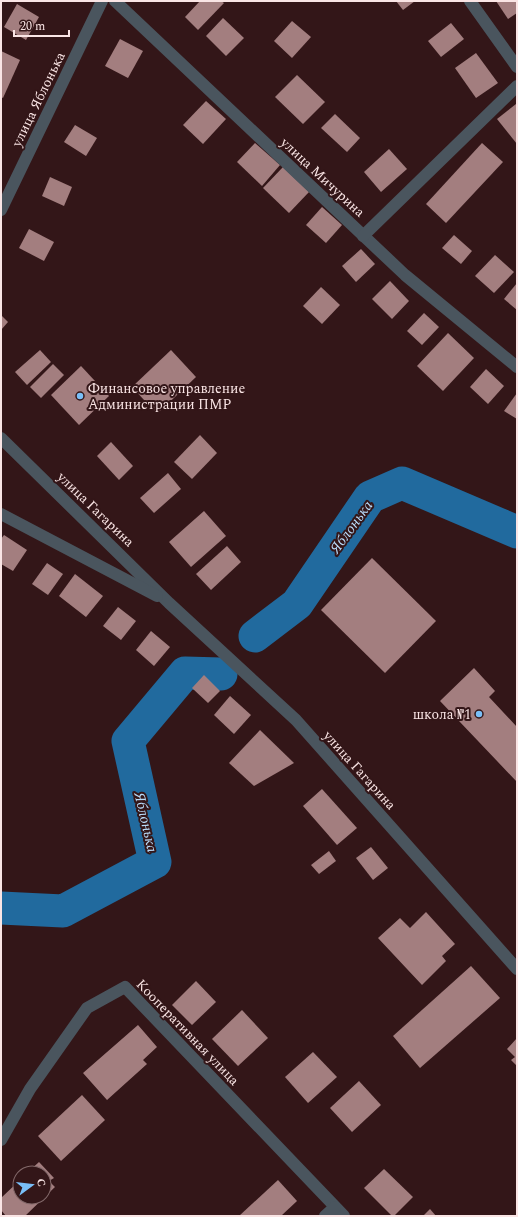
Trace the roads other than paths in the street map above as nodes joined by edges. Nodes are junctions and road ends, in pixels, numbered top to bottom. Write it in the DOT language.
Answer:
graph roads {
  1 [pos="102,1"];
  2 [pos="115,1"];
  3 [pos="470,1"];
  4 [pos="517,67"];
  5 [pos="517,86"];
  6 [pos="1,210"];
  7 [pos="364,236"];
  8 [pos="517,367"];
  9 [pos="1,438"];
  10 [pos="1,514"];
  11 [pos="169,603"];
  12 [pos="517,969"];
  13 [pos="1,1140"];
  14 [pos="335,1207"];
  15 [pos="325,1216"];
  16 [pos="344,1216"];
  1 -- 6 [label="street, улица Яблонька"];
  2 -- 7 [label="street, улица Мичурина"];
  3 -- 4 [label="street"];
  5 -- 7 [label="street"];
  7 -- 8 [label="street, улица Мичурина"];
  9 -- 11 [label="street, улица Гагарина"];
  10 -- 11 [label="street, улица Гагарина"];
  11 -- 12 [label="street, улица Гагарина"];
  13 -- 14 [label="street, Кооперативная улица"];
  14 -- 15 [label="street"];
  14 -- 16 [label="street, Кооперативная улица"];
}
